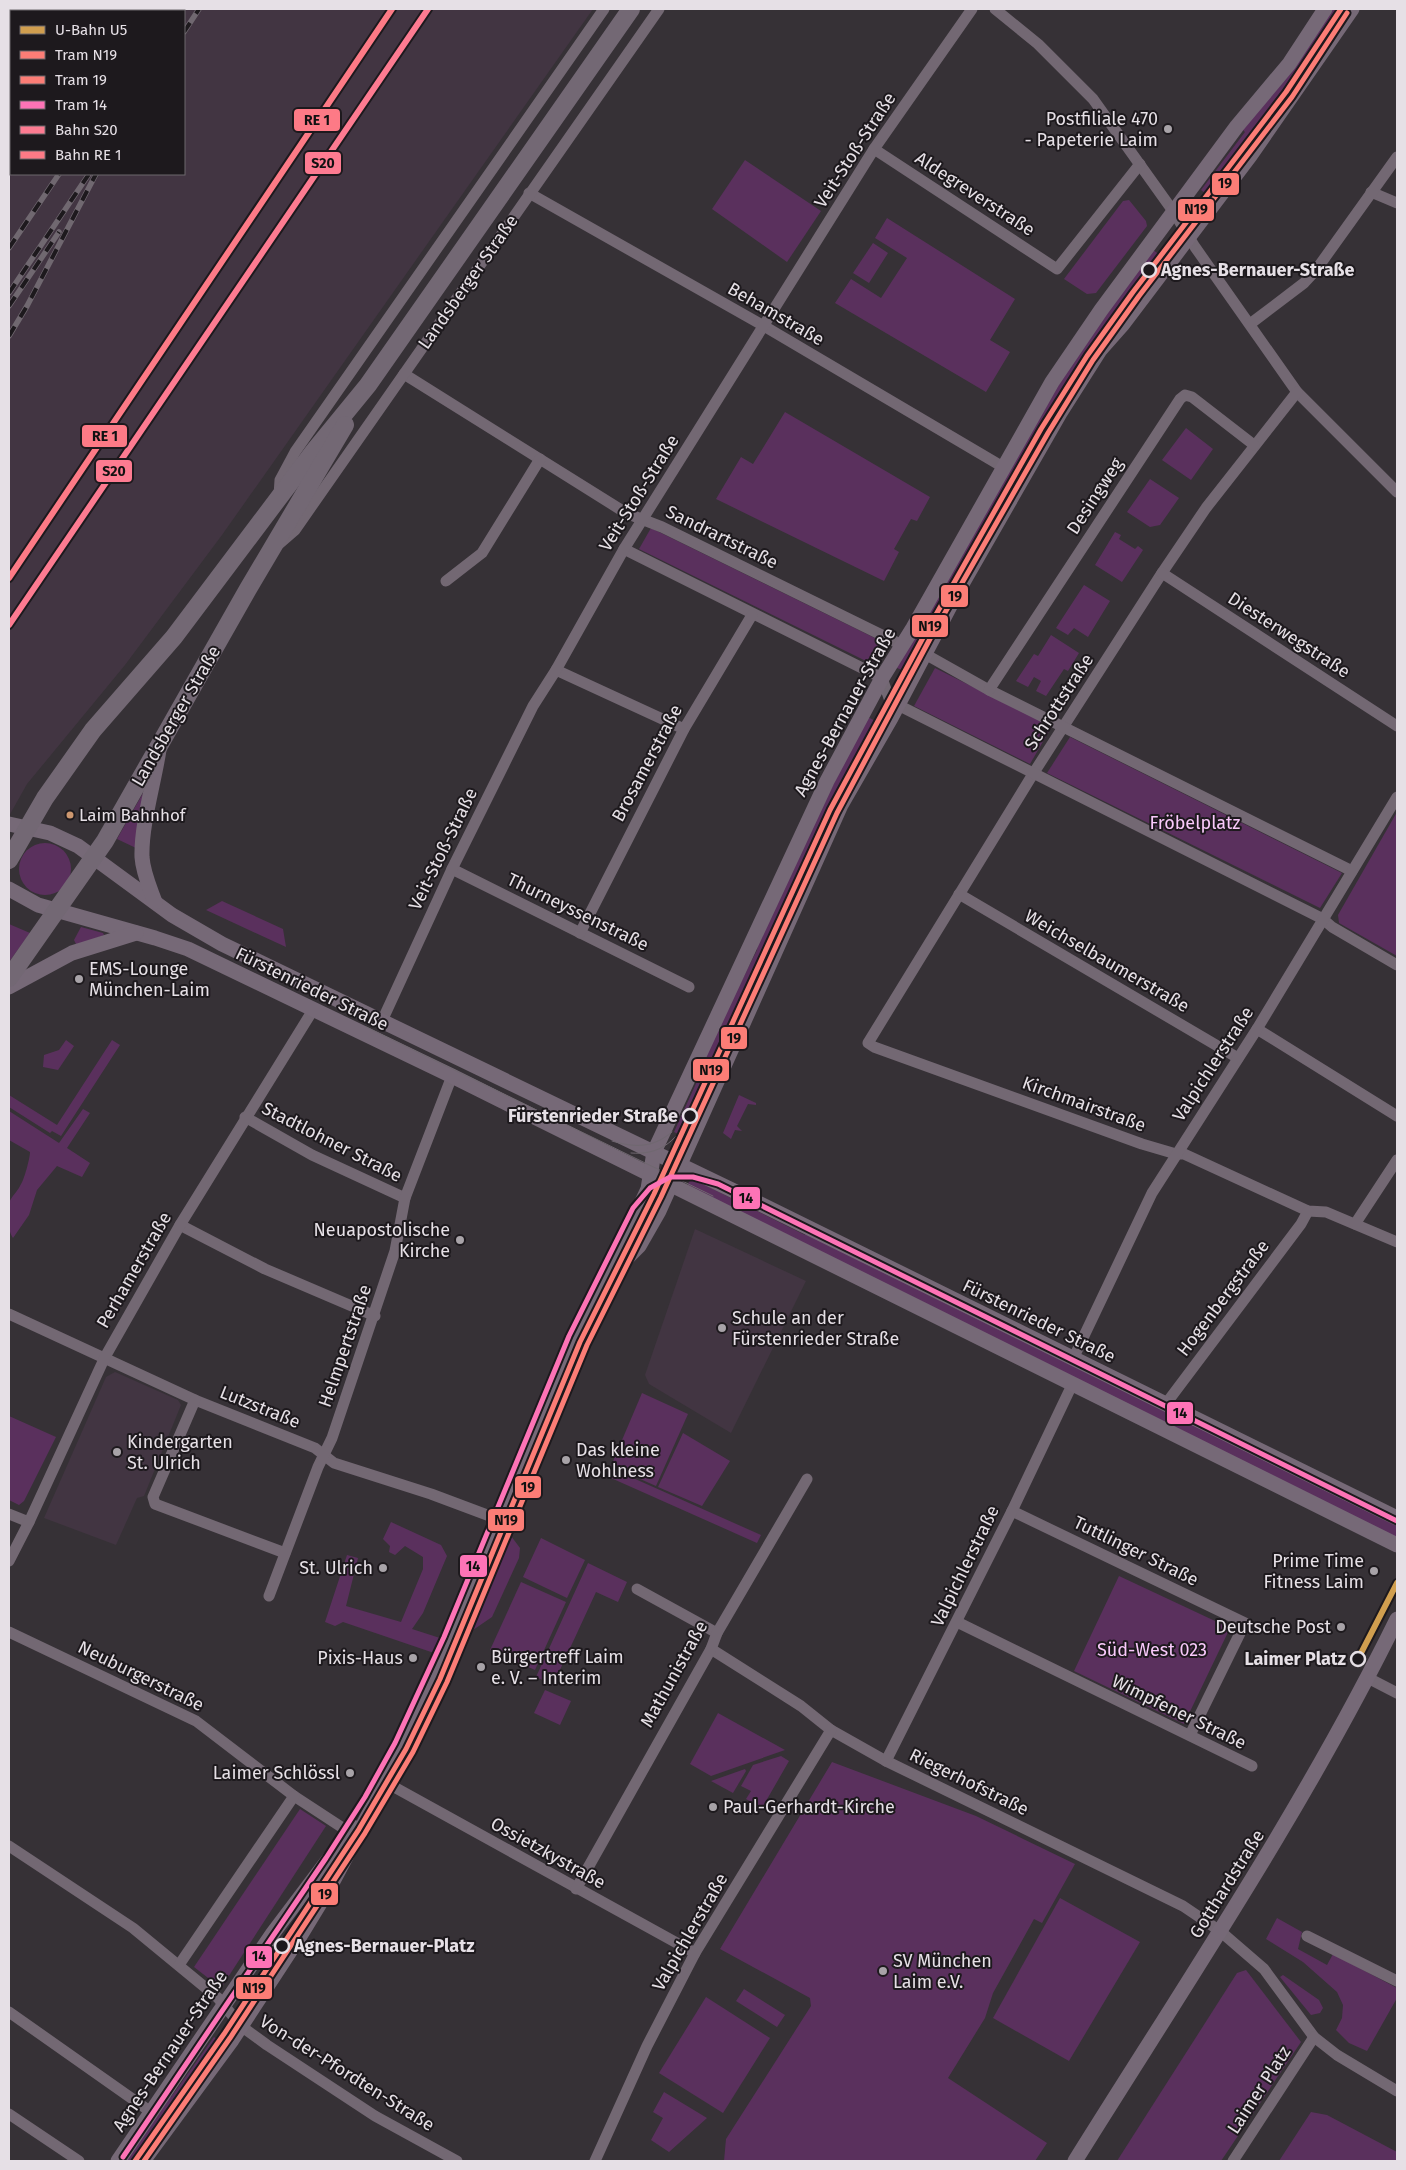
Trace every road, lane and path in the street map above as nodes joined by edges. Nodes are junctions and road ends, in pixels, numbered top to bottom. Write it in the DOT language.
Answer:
graph roads {
  1 [pos="604,9"];
  2 [pos="631,9"];
  3 [pos="659,9"];
  4 [pos="972,9"];
  5 [pos="995,9"];
  6 [pos="1324,9"];
  7 [pos="1352,9"];
  8 [pos="514,139"];
  9 [pos="874,149"];
  10 [pos="532,152"];
  11 [pos="1397,157"];
  12 [pos="1140,164"];
  13 [pos="1371,192"];
  14 [pos="529,193"];
  15 [pos="1397,203"];
  16 [pos="1173,211"];
  17 [pos="1189,237"];
  18 [pos="1250,324"];
  19 [pos="764,326"];
  20 [pos="367,351"];
  21 [pos="384,362"];
  22 [pos="404,374"];
  23 [pos="368,386"];
  24 [pos="1297,392"];
  25 [pos="1254,445"];
  26 [pos="540,459"];
  27 [pos="1003,467"];
  28 [pos="1397,492"];
  29 [pos="279,500"];
  30 [pos="643,520"];
  31 [pos="624,549"];
  32 [pos="271,550"];
  33 [pos="1162,573"];
  34 [pos="446,581"];
  35 [pos="752,615"];
  36 [pos="902,645"];
  37 [pos="925,654"];
  38 [pos="556,670"];
  39 [pos="882,678"];
  40 [pos="989,690"];
  41 [pos="898,704"];
  42 [pos="1397,726"];
  43 [pos="1064,727"];
  44 [pos="684,729"];
  45 [pos="160,742"];
  46 [pos="1033,774"];
  47 [pos="1397,797"];
  48 [pos="9,824"];
  49 [pos="27,827"];
  50 [pos="94,857"];
  51 [pos="9,860"];
  52 [pos="452,869"];
  53 [pos="1352,871"];
  54 [pos="9,889"];
  55 [pos="959,894"];
  56 [pos="155,902"];
  57 [pos="57,910"];
  58 [pos="1323,919"];
  59 [pos="136,932"];
  60 [pos="580,933"];
  61 [pos="1397,965"];
  62 [pos="9,978"];
  63 [pos="9,987"];
  64 [pos="689,987"];
  65 [pos="313,1010"];
  66 [pos="382,1022"];
  67 [pos="1257,1029"];
  68 [pos="868,1043"];
  69 [pos="1238,1058"];
  70 [pos="452,1076"];
  71 [pos="1397,1116"];
  72 [pos="245,1118"];
  73 [pos="654,1152"];
  74 [pos="1176,1154"];
  75 [pos="1397,1160"];
  76 [pos="680,1166"];
  77 [pos="652,1175"];
  78 [pos="671,1185"];
  79 [pos="405,1198"];
  80 [pos="1308,1210"];
  81 [pos="1355,1224"];
  82 [pos="180,1225"];
  83 [pos="1397,1242"];
  84 [pos="609,1276"];
  85 [pos="9,1314"];
  86 [pos="375,1316"];
  87 [pos="1077,1352"];
  88 [pos="105,1357"];
  89 [pos="1072,1385"];
  90 [pos="195,1400"];
  91 [pos="1165,1405"];
  92 [pos="323,1455"];
  93 [pos="807,1479"];
  94 [pos="1012,1511"];
  95 [pos="9,1514"];
  96 [pos="1397,1518"];
  97 [pos="503,1521"];
  98 [pos="29,1522"];
  99 [pos="1397,1545"];
  100 [pos="285,1553"];
  101 [pos="9,1560"];
  102 [pos="638,1589"];
  103 [pos="269,1596"];
  104 [pos="1397,1619"];
  105 [pos="957,1622"];
  106 [pos="9,1632"];
  107 [pos="717,1632"];
  108 [pos="711,1649"];
  109 [pos="1368,1678"];
  110 [pos="1397,1693"];
  111 [pos="831,1730"];
  112 [pos="1190,1735"];
  113 [pos="886,1761"];
  114 [pos="1252,1766"];
  115 [pos="381,1788"];
  116 [pos="294,1796"];
  117 [pos="349,1832"];
  118 [pos="9,1846"];
  119 [pos="576,1889"];
  120 [pos="1220,1931"];
  121 [pos="1307,1936"];
  122 [pos="695,1953"];
  123 [pos="179,1965"];
  124 [pos="1397,1980"];
  125 [pos="224,2006"];
  126 [pos="9,2012"];
  127 [pos="241,2026"];
  128 [pos="1314,2037"];
  129 [pos="1397,2091"];
  130 [pos="151,2112"];
  131 [pos="9,2114"];
  132 [pos="79,2161"];
  133 [pos="118,2161"];
  134 [pos="143,2161"];
  135 [pos="456,2161"];
  136 [pos="595,2161"];
  137 [pos="1075,2161"];
  138 [pos="1233,2161"];
  1 -- 8 [label="street, Landsberger Straße"];
  2 -- 10 [label="main road, Landsberger Straße"];
  3 -- 14 [label="street, Landsberger Straße"];
  4 -- 9 [label="street, Veit-Stoß-Straße"];
  5 -- 12 [label="street"];
  6 -- 16 [label="main road, Agnes-Bernauer-Straße"];
  7 -- 17 [label="main road, Agnes-Bernauer-Straße"];
  8 -- 10 [label="street"];
  8 -- 20 [label="street, Landsberger Straße"];
  9 -- 12 [label="street, Aldegreverstraße"];
  9 -- 19 [label="street, Veit-Stoß-Straße"];
  10 -- 21 [label="main road, Landsberger Straße"];
  11 -- 13 [label="street"];
  12 -- 16 [label="street"];
  13 -- 15 [label="street"];
  13 -- 18 [label="street"];
  14 -- 19 [label="street, Behamstraße"];
  14 -- 22 [label="street, Landsberger Straße"];
  16 -- 17 [label="street"];
  16 -- 27 [label="main road, Agnes-Bernauer-Straße"];
  17 -- 18 [label="street"];
  17 -- 37 [label="main road, Agnes-Bernauer-Straße"];
  18 -- 24 [label="street"];
  19 -- 27 [label="street, Behamstraße"];
  19 -- 30 [label="street, Veit-Stoß-Straße"];
  20 -- 21 [label="street"];
  20 -- 29 [label="street, Landsberger Straße"];
  21 -- 23 [label="main road, Landsberger Straße"];
  22 -- 26 [label="street, Sandrartstraße"];
  22 -- 32 [label="street, Landsberger Straße"];
  23 -- 29 [label="main road, Landsberger Straße"];
  23 -- 32 [label="main road, Landsberger Straße"];
  24 -- 25 [label="street, Schrottstraße"];
  24 -- 28 [label="street"];
  25 -- 33 [label="street, Schrottstraße"];
  25 -- 40 [label="street, Desingweg"];
  26 -- 30 [label="street, Sandrartstraße"];
  26 -- 34 [label="street"];
  27 -- 36 [label="main road, Agnes-Bernauer-Straße"];
  29 -- 49 [label="main road, Landsberger Straße"];
  30 -- 31 [label="street, Veit-Stoß-Straße"];
  30 -- 36 [label="street, Sandrartstraße"];
  31 -- 35 [label="street"];
  31 -- 38 [label="street, Veit-Stoß-Straße"];
  32 -- 45 [label="main road, Landsberger Straße"];
  33 -- 42 [label="street, Diesterwegstraße"];
  33 -- 43 [label="street, Schrottstraße"];
  35 -- 39 [label="street"];
  35 -- 44 [label="street, Brosamerstraße"];
  36 -- 39 [label="main road, Agnes-Bernauer-Straße"];
  37 -- 40 [label="street"];
  37 -- 41 [label="main road, Agnes-Bernauer-Straße"];
  38 -- 44 [label="street"];
  38 -- 52 [label="street, Veit-Stoß-Straße"];
  39 -- 41 [label="street"];
  39 -- 73 [label="main road, Agnes-Bernauer-Straße"];
  40 -- 43 [label="street"];
  41 -- 46 [label="street"];
  41 -- 76 [label="main road, Agnes-Bernauer-Straße"];
  43 -- 46 [label="street, Schrottstraße"];
  43 -- 53 [label="street"];
  44 -- 60 [label="street, Brosamerstraße"];
  45 -- 50 [label="main road, Landsberger Straße"];
  45 -- 56 [label="main road"];
  46 -- 55 [label="street, Schrottstraße"];
  46 -- 58 [label="street"];
  47 -- 53 [label="street, Valpichlerstraße"];
  48 -- 49 [label="main road, Fürstenrieder Straße"];
  49 -- 50 [label="main road, Fürstenrieder Straße"];
  49 -- 51 [label="main road, Landsberger Straße"];
  50 -- 56 [label="main road, Fürstenrieder Straße"];
  50 -- 57 [label="main road, Landsberger Straße"];
  52 -- 60 [label="street, Thurneyssenstraße"];
  52 -- 66 [label="street, Veit-Stoß-Straße"];
  53 -- 58 [label="street, Valpichlerstraße"];
  54 -- 57 [label="main road, Fürstenrieder Straße"];
  55 -- 68 [label="street, Schrottstraße"];
  55 -- 69 [label="street, Weichselbaumerstraße"];
  56 -- 66 [label="main road, Fürstenrieder Straße"];
  57 -- 59 [label="main road, Fürstenrieder Straße"];
  57 -- 62 [label="main road, Landsberger Straße"];
  58 -- 61 [label="street"];
  58 -- 67 [label="street, Valpichlerstraße"];
  59 -- 63 [label="main road"];
  59 -- 65 [label="main road, Fürstenrieder Straße"];
  60 -- 64 [label="street, Thurneyssenstraße"];
  65 -- 70 [label="main road, Fürstenrieder Straße"];
  65 -- 72 [label="street, Perhamerstraße"];
  66 -- 73 [label="main road, Fürstenrieder Straße"];
  67 -- 69 [label="street, Valpichlerstraße"];
  67 -- 71 [label="street"];
  68 -- 74 [label="street, Kirchmairstraße"];
  69 -- 74 [label="street, Valpichlerstraße"];
  70 -- 77 [label="main road, Fürstenrieder Straße"];
  70 -- 79 [label="street, Helmpertstraße"];
  72 -- 79 [label="street, Stadtlohner Straße"];
  72 -- 82 [label="street, Perhamerstraße"];
  73 -- 76 [label="main road, Fürstenrieder Straße"];
  73 -- 77 [label="main road, Agnes-Bernauer-Straße"];
  74 -- 80 [label="street, Kirchmairstraße"];
  74 -- 87 [label="street, Valpichlerstraße"];
  75 -- 81 [label="street"];
  76 -- 78 [label="main road, Agnes-Bernauer-Straße"];
  76 -- 87 [label="main road, Fürstenrieder Straße"];
  77 -- 78 [label="main road, Fürstenrieder Straße"];
  77 -- 84 [label="main road, Agnes-Bernauer-Straße"];
  78 -- 84 [label="main road, Agnes-Bernauer-Straße"];
  78 -- 89 [label="main road, Fürstenrieder Straße"];
  79 -- 86 [label="street, Helmpertstraße"];
  80 -- 81 [label="street, Kirchmairstraße"];
  80 -- 91 [label="street, Hogenbergstraße"];
  81 -- 83 [label="street, Kirchmairstraße"];
  82 -- 86 [label="street"];
  82 -- 88 [label="street, Perhamerstraße"];
  84 -- 97 [label="main road, Agnes-Bernauer-Straße"];
  85 -- 88 [label="street, Lutzstraße"];
  86 -- 92 [label="street, Helmpertstraße"];
  87 -- 91 [label="main road, Fürstenrieder Straße"];
  88 -- 90 [label="street, Lutzstraße"];
  88 -- 98 [label="street, Perhamerstraße"];
  89 -- 94 [label="street, Valpichlerstraße"];
  89 -- 99 [label="main road, Fürstenrieder Straße"];
  90 -- 92 [label="street, Lutzstraße"];
  90 -- 100 [label="street"];
  91 -- 96 [label="main road, Fürstenrieder Straße"];
  92 -- 97 [label="street, Lutzstraße"];
  92 -- 100 [label="street, Helmpertstraße"];
  93 -- 107 [label="street, Mathunistraße"];
  94 -- 105 [label="street, Valpichlerstraße"];
  94 -- 112 [label="street, Tuttlinger Straße"];
  95 -- 98 [label="street"];
  97 -- 115 [label="main road, Agnes-Bernauer-Straße"];
  98 -- 101 [label="street, Perhamerstraße"];
  100 -- 103 [label="street, Helmpertstraße"];
  102 -- 107 [label="street"];
  104 -- 109 [label="main road, Gotthardstraße"];
  105 -- 112 [label="street, Wimpfener Straße"];
  105 -- 113 [label="street, Valpichlerstraße"];
  106 -- 116 [label="street, Neuburgerstraße"];
  107 -- 108 [label="street, Mathunistraße"];
  108 -- 111 [label="street, Riegerhofstraße"];
  108 -- 119 [label="street, Mathunistraße"];
  109 -- 110 [label="street"];
  109 -- 120 [label="main road, Gotthardstraße"];
  111 -- 113 [label="street, Riegerhofstraße"];
  111 -- 122 [label="street, Valpichlerstraße"];
  112 -- 114 [label="street, Wimpfener Straße"];
  113 -- 120 [label="street, Riegerhofstraße"];
  115 -- 117 [label="main road, Agnes-Bernauer-Straße"];
  115 -- 119 [label="street, Ossietzkystraße"];
  115 -- 127 [label="main road, Agnes-Bernauer-Straße"];
  116 -- 117 [label="street, Neuburgerstraße"];
  116 -- 123 [label="street"];
  117 -- 125 [label="main road, Agnes-Bernauer-Straße"];
  118 -- 123 [label="street, Von-der-Pfordten-Straße"];
  119 -- 122 [label="street, Ossietzkystraße"];
  120 -- 128 [label="street, Riegerhofstraße"];
  120 -- 137 [label="main road, Gotthardstraße"];
  121 -- 124 [label="street"];
  122 -- 136 [label="street, Valpichlerstraße"];
  123 -- 125 [label="street, Von-der-Pfordten-Straße"];
  125 -- 127 [label="street, Von-der-Pfordten-Straße"];
  125 -- 130 [label="main road, Agnes-Bernauer-Straße"];
  126 -- 130 [label="street"];
  127 -- 134 [label="main road, Agnes-Bernauer-Straße"];
  127 -- 135 [label="street, Von-der-Pfordten-Straße"];
  128 -- 129 [label="street, Riegerhofstraße"];
  128 -- 138 [label="street, Laimer Platz"];
  130 -- 133 [label="main road, Agnes-Bernauer-Straße"];
  131 -- 132 [label="street"];
}
